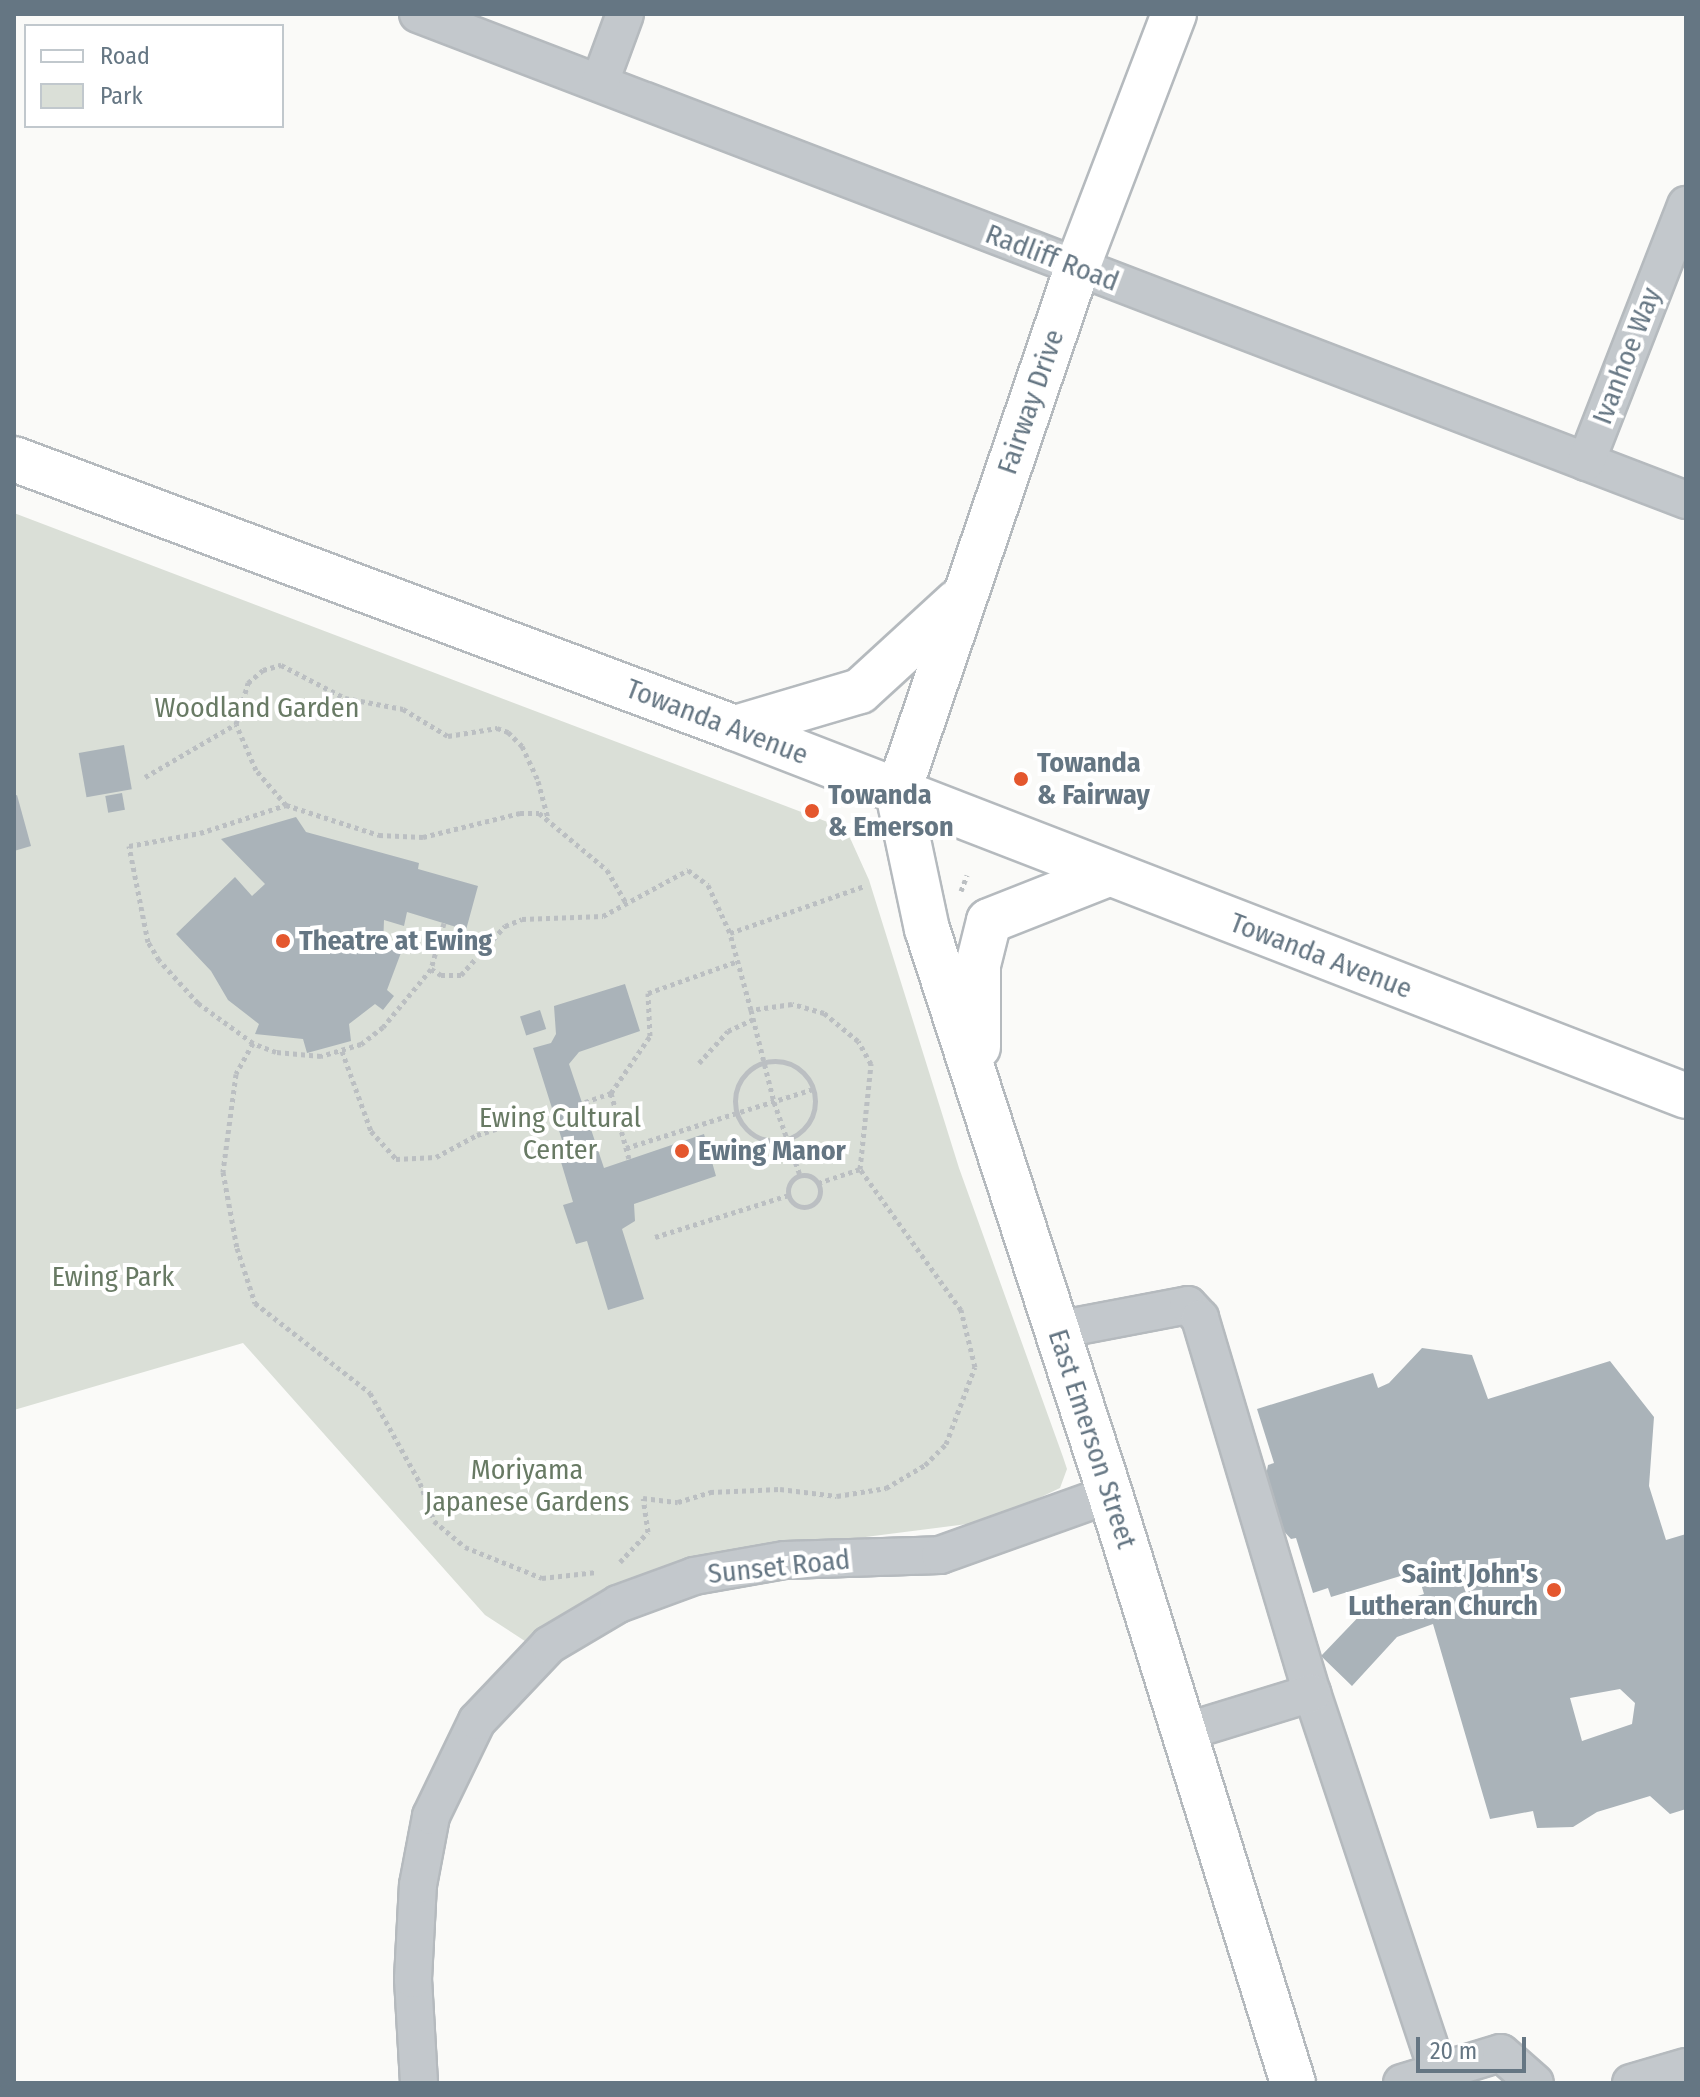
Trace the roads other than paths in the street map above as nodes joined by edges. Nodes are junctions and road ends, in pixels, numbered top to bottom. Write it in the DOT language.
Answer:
graph roads {
  1 [pos="418,14"];
  2 [pos="625,14"];
  3 [pos="1174,14"];
  4 [pos="600,82"];
  5 [pos="1686,205"];
  6 [pos="1077,268"];
  7 [pos="14,459"];
  8 [pos="1586,462"];
  9 [pos="1686,500"];
  10 [pos="964,595"];
  11 [pos="735,728"];
  12 [pos="898,793"];
  13 [pos="1106,875"];
  14 [pos="978,1090"];
  15 [pos="1686,1096"];
  16 [pos="1057,1330"];
  17 [pos="1110,1494"];
  18 [pos="1312,1693"];
  19 [pos="1185,1732"];
  20 [pos="1686,2067"];
  21 [pos="1438,2071"];
  22 [pos="419,2083"];
  23 [pos="1293,2083"];
  24 [pos="1402,2083"];
  25 [pos="1535,2083"];
  26 [pos="1631,2083"];
  1 -- 4 [label="street, Radliff Road"];
  2 -- 4 [label="street"];
  3 -- 6 [label="main road, Fairway Drive"];
  4 -- 6 [label="street, Radliff Road"];
  5 -- 8 [label="street, Ivanhoe Way"];
  6 -- 8 [label="street, Radliff Road"];
  6 -- 10 [label="main road, Fairway Drive"];
  7 -- 11 [label="main road, Towanda Avenue"];
  8 -- 9 [label="street, Radliff Road"];
  10 -- 11 [label="main road"];
  10 -- 12 [label="main road, Fairway Drive"];
  11 -- 12 [label="main road, Towanda Avenue"];
  12 -- 13 [label="main road, Towanda Avenue"];
  12 -- 14 [label="main road, East Emerson Street"];
  13 -- 14 [label="main road"];
  13 -- 15 [label="main road, Towanda Avenue"];
  14 -- 16 [label="main road, East Emerson Street"];
  16 -- 17 [label="main road, East Emerson Street"];
  16 -- 18 [label="street"];
  17 -- 19 [label="main road, East Emerson Street"];
  17 -- 22 [label="street, Sunset Road"];
  18 -- 19 [label="street"];
  18 -- 21 [label="street"];
  19 -- 23 [label="main road, East Emerson Street"];
  20 -- 26 [label="street"];
  21 -- 24 [label="street"];
  21 -- 25 [label="street"];
}
